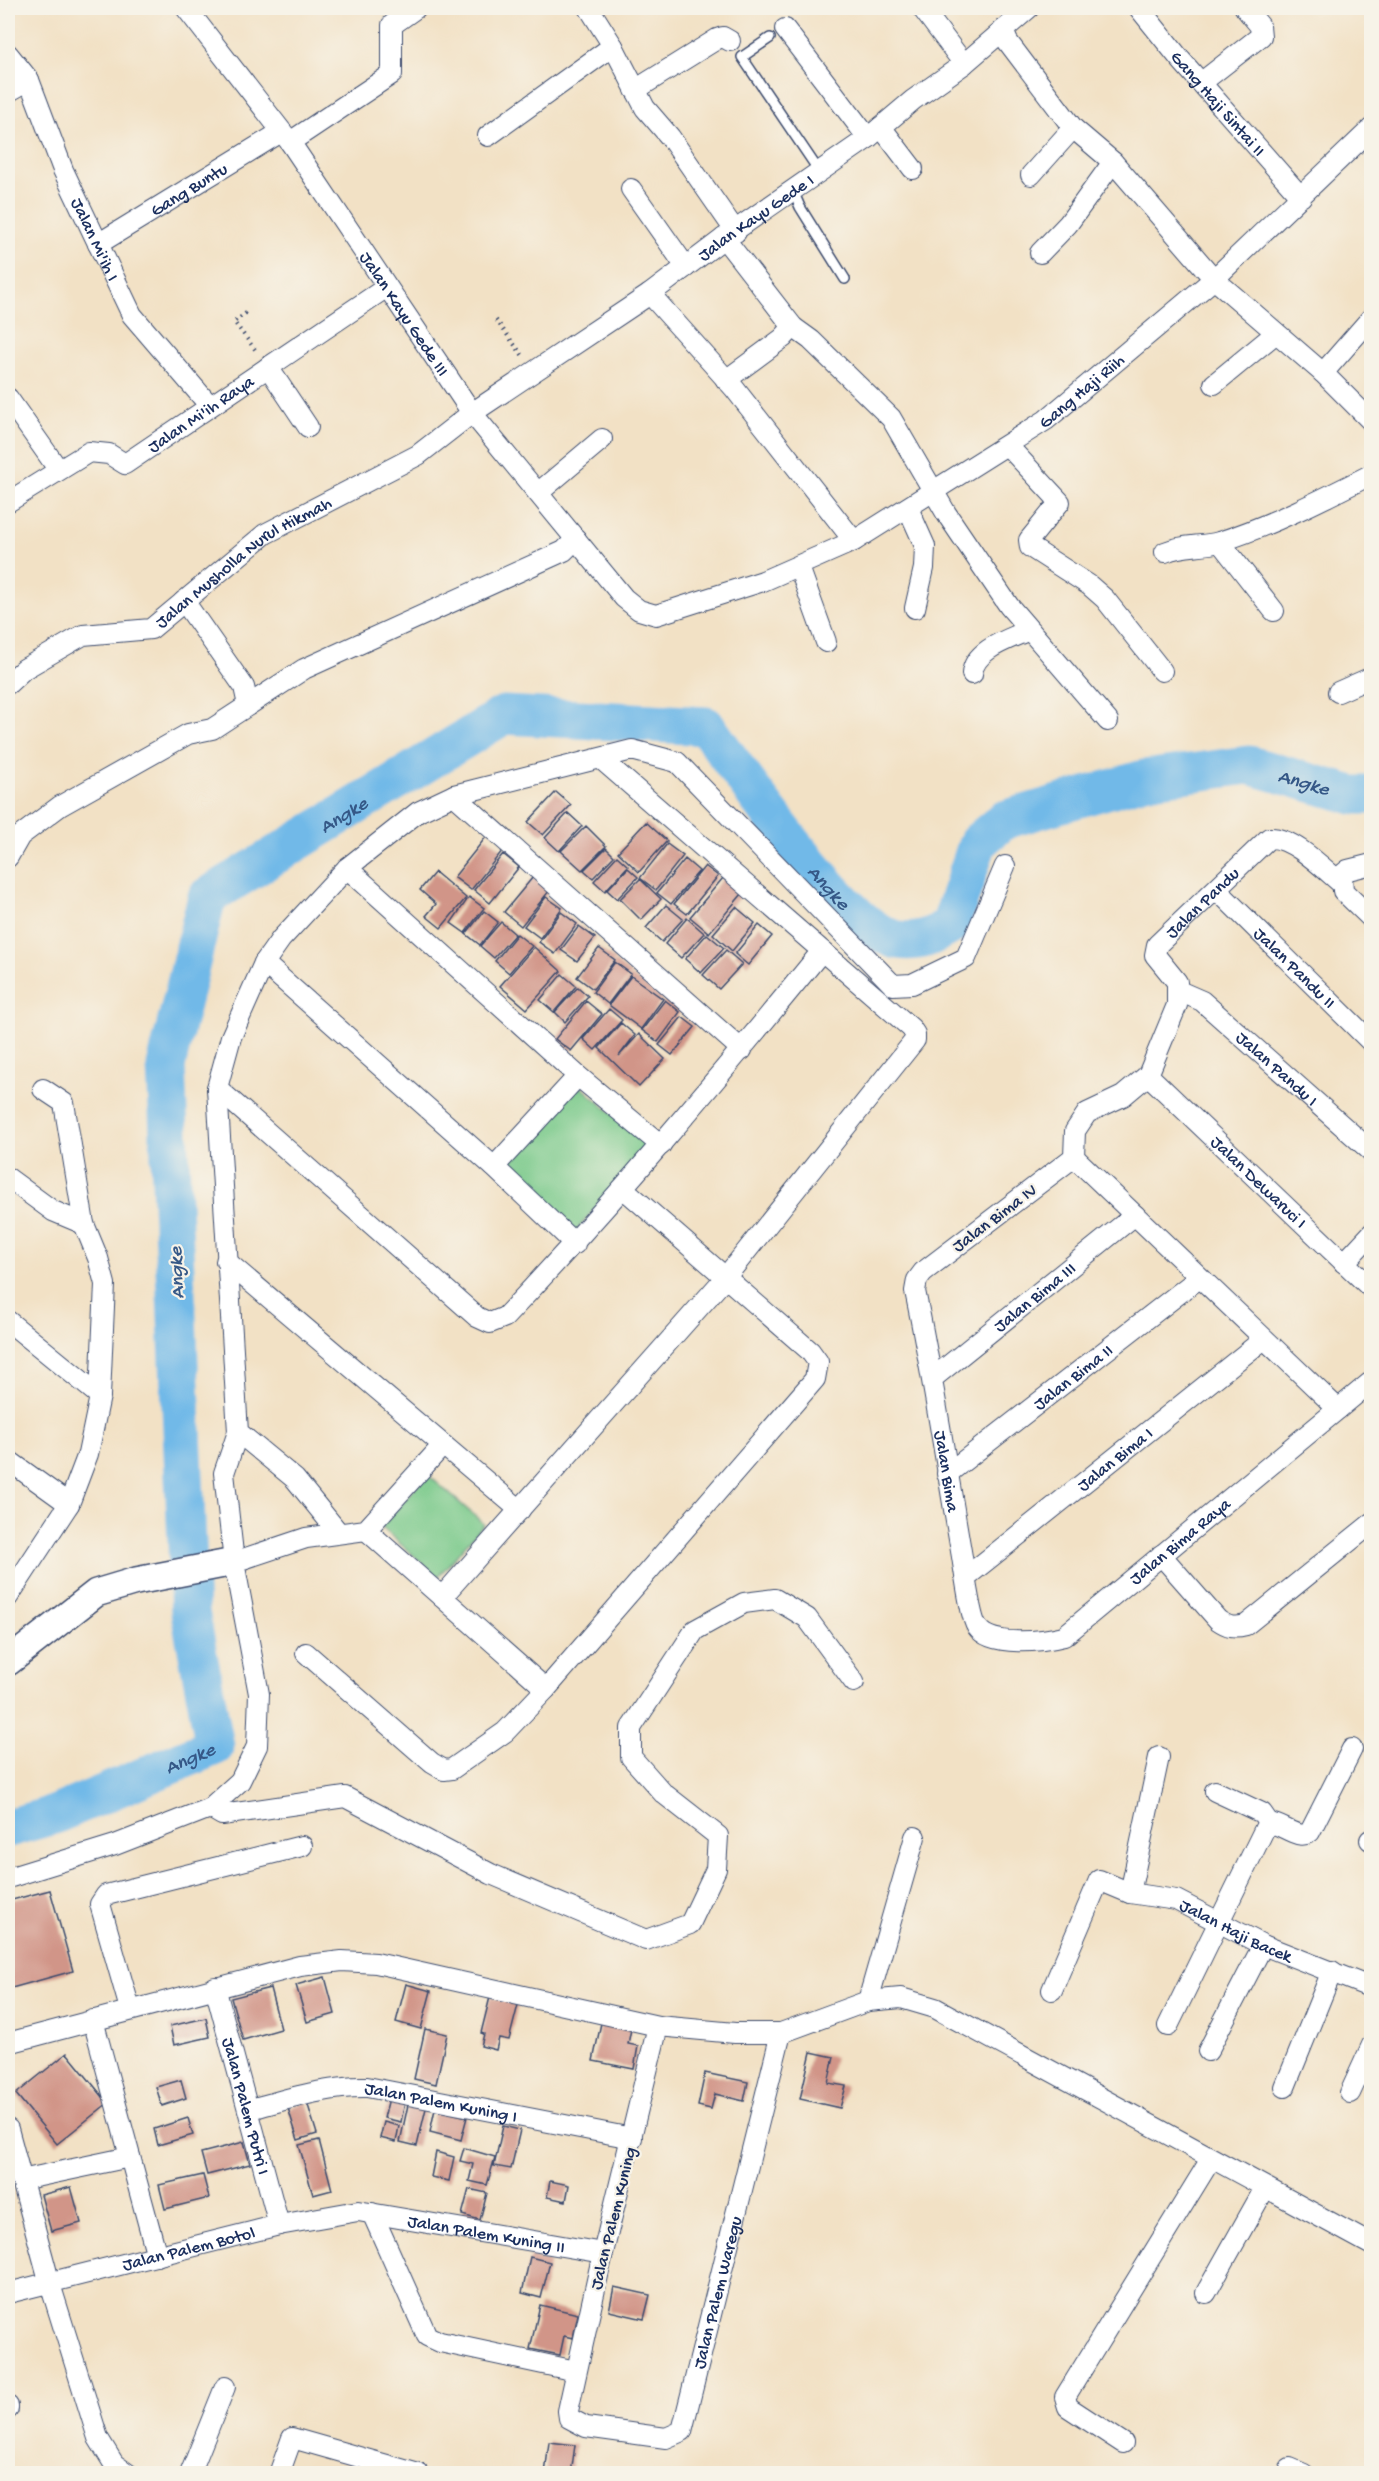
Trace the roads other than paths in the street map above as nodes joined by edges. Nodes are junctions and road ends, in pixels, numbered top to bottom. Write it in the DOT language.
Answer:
graph roads {
  1 [pos="186,8"];
  2 [pos="416,8"];
  3 [pos="589,8"];
  4 [pos="922,8"];
  5 [pos="1029,8"];
  6 [pos="1139,8"];
  7 [pos="1245,8"];
  8 [pos="1003,30"];
  9 [pos="778,33"];
  10 [pos="730,41"];
  11 [pos="613,46"];
  12 [pos="8,54"];
  13 [pos="742,57"];
  14 [pos="964,64"];
  15 [pos="29,80"];
  16 [pos="1202,82"];
  17 [pos="635,90"];
  18 [pos="8,92"];
  19 [pos="1073,128"];
  20 [pos="1371,128"];
  21 [pos="875,133"];
  22 [pos="488,136"];
  23 [pos="285,137"];
  24 [pos="1113,162"];
  25 [pos="914,169"];
  26 [pos="819,171"];
  27 [pos="1031,175"];
  28 [pos="631,189"];
  29 [pos="793,191"];
  30 [pos="1301,197"];
  31 [pos="730,235"];
  32 [pos="98,244"];
  33 [pos="1040,253"];
  34 [pos="686,267"];
  35 [pos="845,279"];
  36 [pos="1214,279"];
  37 [pos="387,287"];
  38 [pos="650,294"];
  39 [pos="1371,317"];
  40 [pos="793,327"];
  41 [pos="1276,333"];
  42 [pos="268,367"];
  43 [pos="1323,373"];
  44 [pos="726,380"];
  45 [pos="1214,384"];
  46 [pos="8,398"];
  47 [pos="210,406"];
  48 [pos="472,413"];
  49 [pos="1371,422"];
  50 [pos="308,427"];
  51 [pos="602,439"];
  52 [pos="1008,446"];
  53 [pos="58,469"];
  54 [pos="1371,474"];
  55 [pos="936,491"];
  56 [pos="538,493"];
  57 [pos="8,502"];
  58 [pos="908,508"];
  59 [pos="576,539"];
  60 [pos="854,541"];
  61 [pos="1220,542"];
  62 [pos="1165,552"];
  63 [pos="799,567"];
  64 [pos="184,601"];
  65 [pos="915,608"];
  66 [pos="639,610"];
  67 [pos="1274,611"];
  68 [pos="1029,630"];
  69 [pos="826,642"];
  70 [pos="1162,670"];
  71 [pos="972,674"];
  72 [pos="1371,677"];
  73 [pos="8,684"];
  74 [pos="1338,692"];
  75 [pos="248,705"];
  76 [pos="1108,721"];
  77 [pos="601,759"];
  78 [pos="454,795"];
  79 [pos="8,857"];
  80 [pos="1371,864"];
  81 [pos="1005,866"];
  82 [pos="347,868"];
  83 [pos="1342,879"];
  84 [pos="1217,890"];
  85 [pos="1371,919"];
  86 [pos="821,952"];
  87 [pos="264,963"];
  88 [pos="1179,992"];
  89 [pos="1371,1043"];
  90 [pos="742,1050"];
  91 [pos="1148,1075"];
  92 [pos="578,1076"];
  93 [pos="217,1088"];
  94 [pos="43,1089"];
  95 [pos="661,1145"];
  96 [pos="1371,1152"];
  97 [pos="1074,1157"];
  98 [pos="494,1167"];
  99 [pos="8,1178"];
  100 [pos="624,1189"];
  101 [pos="1135,1215"];
  102 [pos="84,1224"];
  103 [pos="1371,1233"];
  104 [pos="575,1244"];
  105 [pos="226,1261"];
  106 [pos="1344,1263"];
  107 [pos="724,1278"];
  108 [pos="1199,1278"];
  109 [pos="916,1281"];
  110 [pos="1371,1288"];
  111 [pos="8,1321"];
  112 [pos="1264,1339"];
  113 [pos="933,1378"];
  114 [pos="1371,1381"];
  115 [pos="100,1396"];
  116 [pos="1338,1409"];
  117 [pos="238,1432"];
  118 [pos="443,1444"];
  119 [pos="8,1460"];
  120 [pos="947,1474"];
  121 [pos="69,1504"];
  122 [pos="519,1510"];
  123 [pos="1371,1523"];
  124 [pos="366,1530"];
  125 [pos="338,1532"];
  126 [pos="1161,1555"];
  127 [pos="228,1563"];
  128 [pos="966,1577"];
  129 [pos="9,1593"];
  130 [pos="442,1597"];
  131 [pos="1008,1640"];
  132 [pos="306,1653"];
  133 [pos="8,1662"];
  134 [pos="854,1682"];
  135 [pos="546,1689"];
  136 [pos="1352,1749"];
  137 [pos="1159,1757"];
  138 [pos="1215,1791"];
  139 [pos="210,1808"];
  140 [pos="1269,1823"];
  141 [pos="915,1837"];
  142 [pos="302,1846"];
  143 [pos="8,1878"];
  144 [pos="1130,1893"];
  145 [pos="1220,1924"];
  146 [pos="1263,1945"];
  147 [pos="1332,1971"];
  148 [pos="215,1987"];
  149 [pos="1371,1988"];
  150 [pos="1052,1990"];
  151 [pos="867,2001"];
  152 [pos="130,2009"];
  153 [pos="93,2020"];
  154 [pos="658,2026"];
  155 [pos="1168,2026"];
  156 [pos="782,2032"];
  157 [pos="8,2043"];
  158 [pos="1371,2045"];
  159 [pos="1208,2051"];
  160 [pos="1285,2087"];
  161 [pos="1350,2092"];
  162 [pos="250,2109"];
  163 [pos="8,2129"];
  164 [pos="632,2138"];
  165 [pos="130,2157"];
  166 [pos="1211,2159"];
  167 [pos="21,2180"];
  168 [pos="1265,2188"];
  169 [pos="372,2213"];
  170 [pos="279,2225"];
  171 [pos="1371,2245"];
  172 [pos="603,2253"];
  173 [pos="157,2256"];
  174 [pos="50,2284"];
  175 [pos="8,2293"];
  176 [pos="1206,2293"];
  177 [pos="576,2370"];
  178 [pos="225,2387"];
  179 [pos="568,2410"];
  180 [pos="1123,2443"];
  181 [pos="128,2474"];
  182 [pos="190,2474"];
  183 [pos="279,2474"];
  184 [pos="419,2474"];
  1 -- 23 [label="street, Jalan Kayu Gede III"];
  2 -- 23 [label="street, Gang Buntu"];
  3 -- 11 [label="street"];
  4 -- 14 [label="street"];
  5 -- 8 [label="street, Jalan Kayu Gede I"];
  6 -- 16 [label="street, Gang Haji Sintai II"];
  7 -- 16 [label="street"];
  8 -- 14 [label="street, Jalan Kayu Gede I"];
  8 -- 19 [label="street"];
  9 -- 13 [label="lane"];
  9 -- 21 [label="street"];
  10 -- 13 [label="lane"];
  10 -- 17 [label="street"];
  11 -- 17 [label="street"];
  11 -- 22 [label="street"];
  12 -- 15 [label="street, Jalan Mi'ih I"];
  13 -- 26 [label="lane"];
  14 -- 21 [label="street, Jalan Kayu Gede I"];
  15 -- 18 [label="street"];
  15 -- 32 [label="street, Jalan Mi'ih I"];
  16 -- 30 [label="street, Gang Haji Sintai II"];
  17 -- 31 [label="street"];
  19 -- 24 [label="street"];
  19 -- 27 [label="street"];
  20 -- 30 [label="street, Gang Haji Riih"];
  21 -- 25 [label="street"];
  21 -- 26 [label="street, Jalan Kayu Gede I"];
  23 -- 32 [label="street, Gang Buntu"];
  23 -- 37 [label="street, Jalan Kayu Gede III"];
  24 -- 33 [label="street"];
  24 -- 36 [label="street"];
  26 -- 29 [label="street, Jalan Kayu Gede I"];
  28 -- 34 [label="street"];
  29 -- 31 [label="street, Jalan Kayu Gede I"];
  29 -- 35 [label="lane"];
  30 -- 36 [label="street, Gang Haji Riih"];
  31 -- 34 [label="street, Jalan Kayu Gede I"];
  31 -- 40 [label="street"];
  32 -- 47 [label="street, Jalan Mi'ih I"];
  34 -- 38 [label="street, Jalan Kayu Gede I"];
  36 -- 41 [label="street"];
  36 -- 52 [label="street, Gang Haji Riih"];
  37 -- 42 [label="street, Jalan Mi'ih Raya"];
  37 -- 48 [label="street, Jalan Kayu Gede III"];
  38 -- 44 [label="street"];
  38 -- 48 [label="street, Jalan Kayu Gede I"];
  39 -- 43 [label="street"];
  40 -- 44 [label="street"];
  40 -- 55 [label="street"];
  41 -- 43 [label="street"];
  41 -- 45 [label="street"];
  42 -- 47 [label="street, Jalan Mi'ih Raya"];
  42 -- 50 [label="street"];
  43 -- 49 [label="street"];
  44 -- 60 [label="street"];
  46 -- 53 [label="street"];
  47 -- 53 [label="street, Jalan Mi'ih Raya"];
  48 -- 56 [label="street, Jalan Kayu Gede III"];
  48 -- 64 [label="street, Jalan Musholla Nurul Hikmah"];
  51 -- 56 [label="street"];
  52 -- 55 [label="street, Gang Haji Riih"];
  52 -- 70 [label="street"];
  53 -- 57 [label="street, Jalan Mi'ih Raya"];
  54 -- 61 [label="street"];
  55 -- 58 [label="street, Gang Haji Riih"];
  55 -- 68 [label="street"];
  56 -- 59 [label="street, Jalan Kayu Gede III"];
  58 -- 60 [label="street, Gang Haji Riih"];
  58 -- 65 [label="street"];
  59 -- 66 [label="street, Jalan Kayu Gede III"];
  59 -- 75 [label="street"];
  60 -- 63 [label="street, Gang Haji Riih"];
  61 -- 62 [label="street"];
  61 -- 67 [label="street"];
  63 -- 66 [label="street, Gang Haji Riih"];
  63 -- 69 [label="street"];
  64 -- 73 [label="street, Jalan Musholla Nurul Hikmah"];
  64 -- 75 [label="street"];
  68 -- 71 [label="street"];
  68 -- 76 [label="street"];
  72 -- 74 [label="street"];
  75 -- 79 [label="street"];
  77 -- 78 [label="street"];
  77 -- 81 [label="street"];
  77 -- 86 [label="street"];
  78 -- 82 [label="street"];
  78 -- 90 [label="street"];
  80 -- 83 [label="street"];
  82 -- 87 [label="street"];
  82 -- 92 [label="street"];
  83 -- 84 [label="street, Jalan Pandu"];
  83 -- 85 [label="street"];
  84 -- 88 [label="street, Jalan Pandu"];
  84 -- 89 [label="street, Jalan Pandu II"];
  86 -- 90 [label="street"];
  86 -- 107 [label="street"];
  87 -- 93 [label="street"];
  87 -- 98 [label="street"];
  88 -- 91 [label="street"];
  88 -- 96 [label="street, Jalan Pandu I"];
  90 -- 95 [label="street"];
  91 -- 97 [label="street"];
  91 -- 106 [label="street, Jalan Dewaruci I"];
  92 -- 95 [label="street"];
  92 -- 98 [label="street"];
  93 -- 104 [label="street"];
  93 -- 105 [label="street"];
  94 -- 102 [label="street"];
  95 -- 100 [label="street"];
  97 -- 101 [label="street"];
  97 -- 109 [label="street, Jalan Bima IV"];
  98 -- 104 [label="street"];
  99 -- 102 [label="street"];
  100 -- 104 [label="street"];
  100 -- 107 [label="street"];
  101 -- 108 [label="street"];
  101 -- 113 [label="street, Jalan Bima III"];
  102 -- 115 [label="street"];
  103 -- 106 [label="street"];
  105 -- 117 [label="street"];
  105 -- 118 [label="street"];
  106 -- 110 [label="street, Jalan Dewaruci I"];
  107 -- 122 [label="street"];
  107 -- 135 [label="street"];
  108 -- 112 [label="street"];
  108 -- 120 [label="street, Jalan Bima II"];
  109 -- 113 [label="street, Jalan Bima"];
  111 -- 115 [label="street"];
  112 -- 116 [label="street"];
  112 -- 128 [label="street, Jalan Bima I"];
  113 -- 120 [label="street, Jalan Bima"];
  114 -- 116 [label="street, Jalan Bima Raya"];
  115 -- 121 [label="street"];
  116 -- 126 [label="street, Jalan Bima Raya"];
  117 -- 125 [label="street"];
  117 -- 127 [label="street"];
  118 -- 122 [label="street"];
  118 -- 124 [label="street"];
  119 -- 121 [label="street"];
  120 -- 128 [label="street, Jalan Bima"];
  121 -- 129 [label="street"];
  122 -- 130 [label="street"];
  123 -- 126 [label="street"];
  124 -- 125 [label="street"];
  124 -- 130 [label="street"];
  125 -- 127 [label="street"];
  126 -- 131 [label="street, Jalan Bima Raya"];
  127 -- 133 [label="street"];
  127 -- 139 [label="street"];
  128 -- 131 [label="street, Jalan Bima"];
  130 -- 135 [label="street"];
  132 -- 135 [label="street"];
  134 -- 139 [label="street"];
  136 -- 140 [label="street"];
  137 -- 144 [label="street"];
  138 -- 140 [label="street"];
  139 -- 143 [label="street"];
  140 -- 145 [label="street"];
  141 -- 151 [label="street"];
  142 -- 152 [label="street"];
  144 -- 145 [label="street, Jalan Haji Bacek"];
  144 -- 150 [label="street, Jalan Haji Bacek"];
  145 -- 146 [label="street, Jalan Haji Bacek"];
  145 -- 155 [label="street"];
  146 -- 147 [label="street, Jalan Haji Bacek"];
  146 -- 159 [label="street"];
  147 -- 149 [label="street, Jalan Haji Bacek"];
  147 -- 160 [label="street"];
  148 -- 152 [label="street"];
  148 -- 154 [label="street"];
  148 -- 162 [label="street, Jalan Palem Putri I"];
  151 -- 156 [label="street"];
  151 -- 166 [label="street"];
  152 -- 153 [label="street"];
  153 -- 157 [label="street"];
  153 -- 165 [label="street"];
  154 -- 156 [label="street"];
  154 -- 164 [label="street, Jalan Palem Kuning"];
  156 -- 179 [label="street, Jalan Palem Waregu"];
  158 -- 161 [label="street"];
  162 -- 164 [label="street, Jalan Palem Kuning I"];
  162 -- 170 [label="street, Jalan Palem Putri I"];
  163 -- 167 [label="street"];
  164 -- 172 [label="street, Jalan Palem Kuning"];
  165 -- 167 [label="street"];
  165 -- 173 [label="street"];
  166 -- 168 [label="street"];
  166 -- 180 [label="street"];
  167 -- 174 [label="street"];
  168 -- 171 [label="street"];
  168 -- 176 [label="street"];
  169 -- 170 [label="street, Jalan Palem Botol"];
  169 -- 172 [label="street, Jalan Palem Kuning II"];
  169 -- 177 [label="street"];
  170 -- 173 [label="street, Jalan Palem Botol"];
  172 -- 177 [label="street, Jalan Palem Kuning"];
  173 -- 174 [label="street, Jalan Palem Botol"];
  174 -- 175 [label="street, Jalan Palem Botol"];
  174 -- 181 [label="street"];
  177 -- 179 [label="street, Jalan Palem Kuning"];
  178 -- 182 [label="street"];
  183 -- 184 [label="street"];
}
